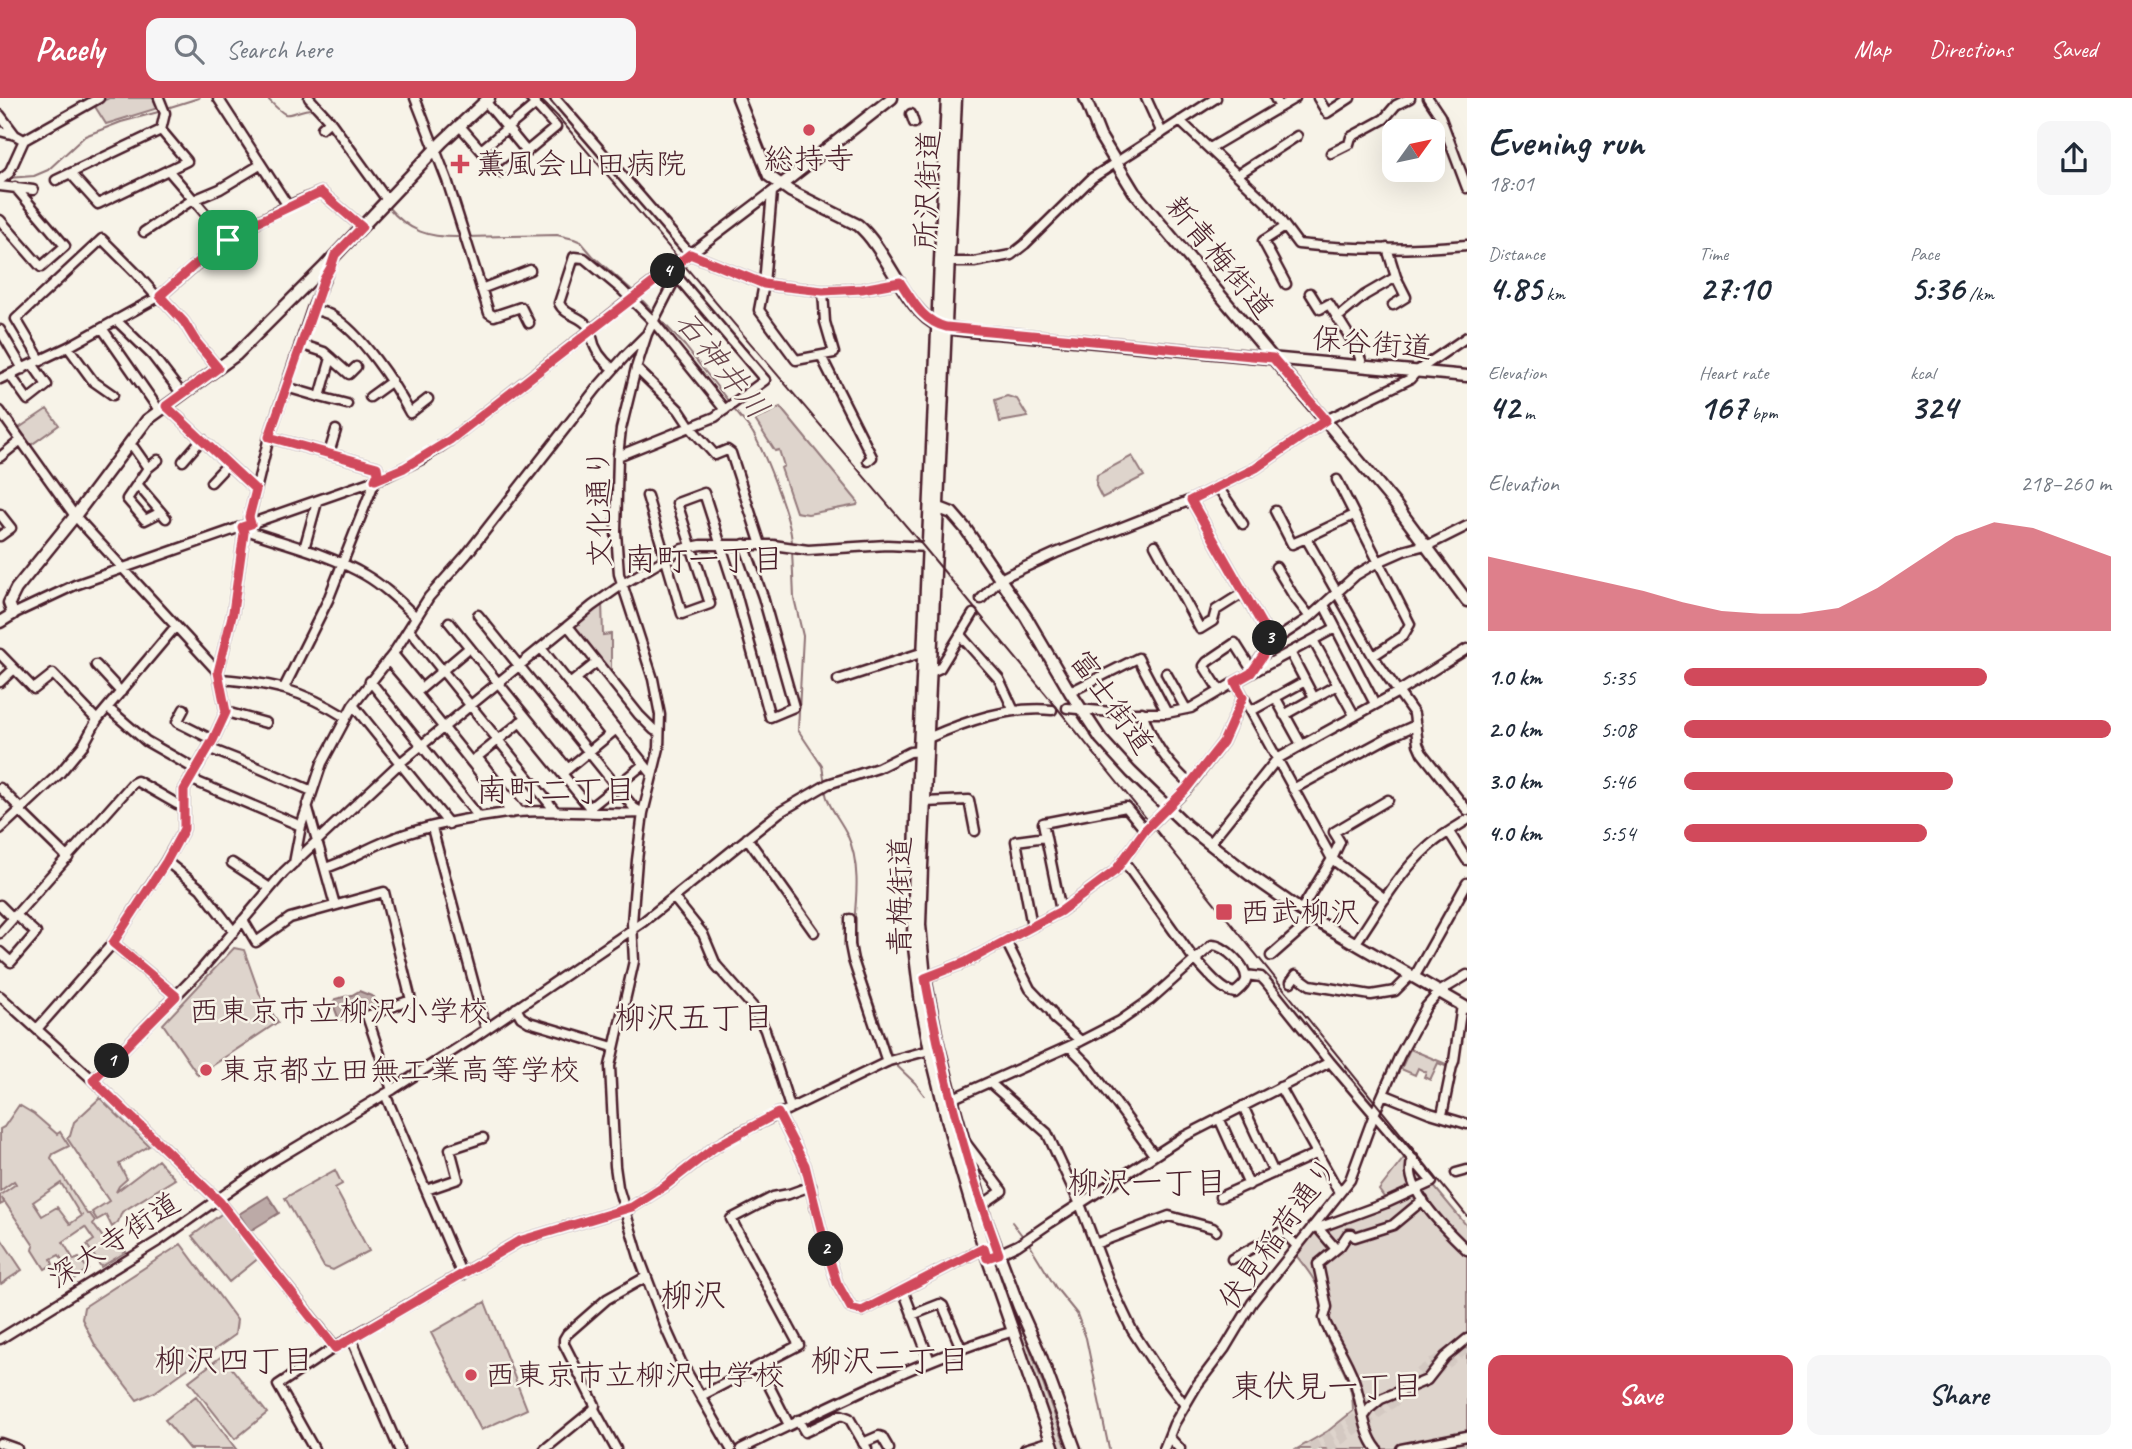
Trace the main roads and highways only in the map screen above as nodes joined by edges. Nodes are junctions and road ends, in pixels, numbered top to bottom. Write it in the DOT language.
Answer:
graph roads {
  1 [pos="738,98"];
  2 [pos="892,98"];
  3 [pos="947,98"];
  4 [pos="956,98"];
  5 [pos="1085,98"];
  6 [pos="487,100"];
  7 [pos="777,189"];
  8 [pos="942,326"];
  9 [pos="1273,358"];
  10 [pos="1467,376"];
  11 [pos="934,506"];
  12 [pos="1467,601"];
  13 [pos="0,622"];
  14 [pos="923,751"];
  15 [pos="1465,1007"];
  16 [pos="948,1101"];
  17 [pos="1052,1445"];
  18 [pos="1075,1449"];
  1 -- 7 [label="main road"];
  2 -- 7 [label="main road"];
  3 -- 8 [label="main road, 所沢街道"];
  4 -- 8 [label="main road, 所沢街道"];
  5 -- 9 [label="main road, 新青梅街道"];
  6 -- 13 [label="main road"];
  7 -- 8 [label="main road"];
  8 -- 9 [label="main road, 保谷街道"];
  8 -- 11 [label="main road, 青梅街道"];
  9 -- 10 [label="main road, 保谷街道"];
  9 -- 12 [label="main road, 新青梅街道"];
  11 -- 14 [label="main road, 青梅街道"];
  11 -- 14 [label="main road, 青梅街道"];
  11 -- 15 [label="main road, 富士街道"];
  14 -- 16 [label="main road, 青梅街道"];
  14 -- 16 [label="main road, 青梅街道"];
  16 -- 17 [label="main road, 青梅街道"];
  16 -- 18 [label="main road, 青梅街道"];
}
